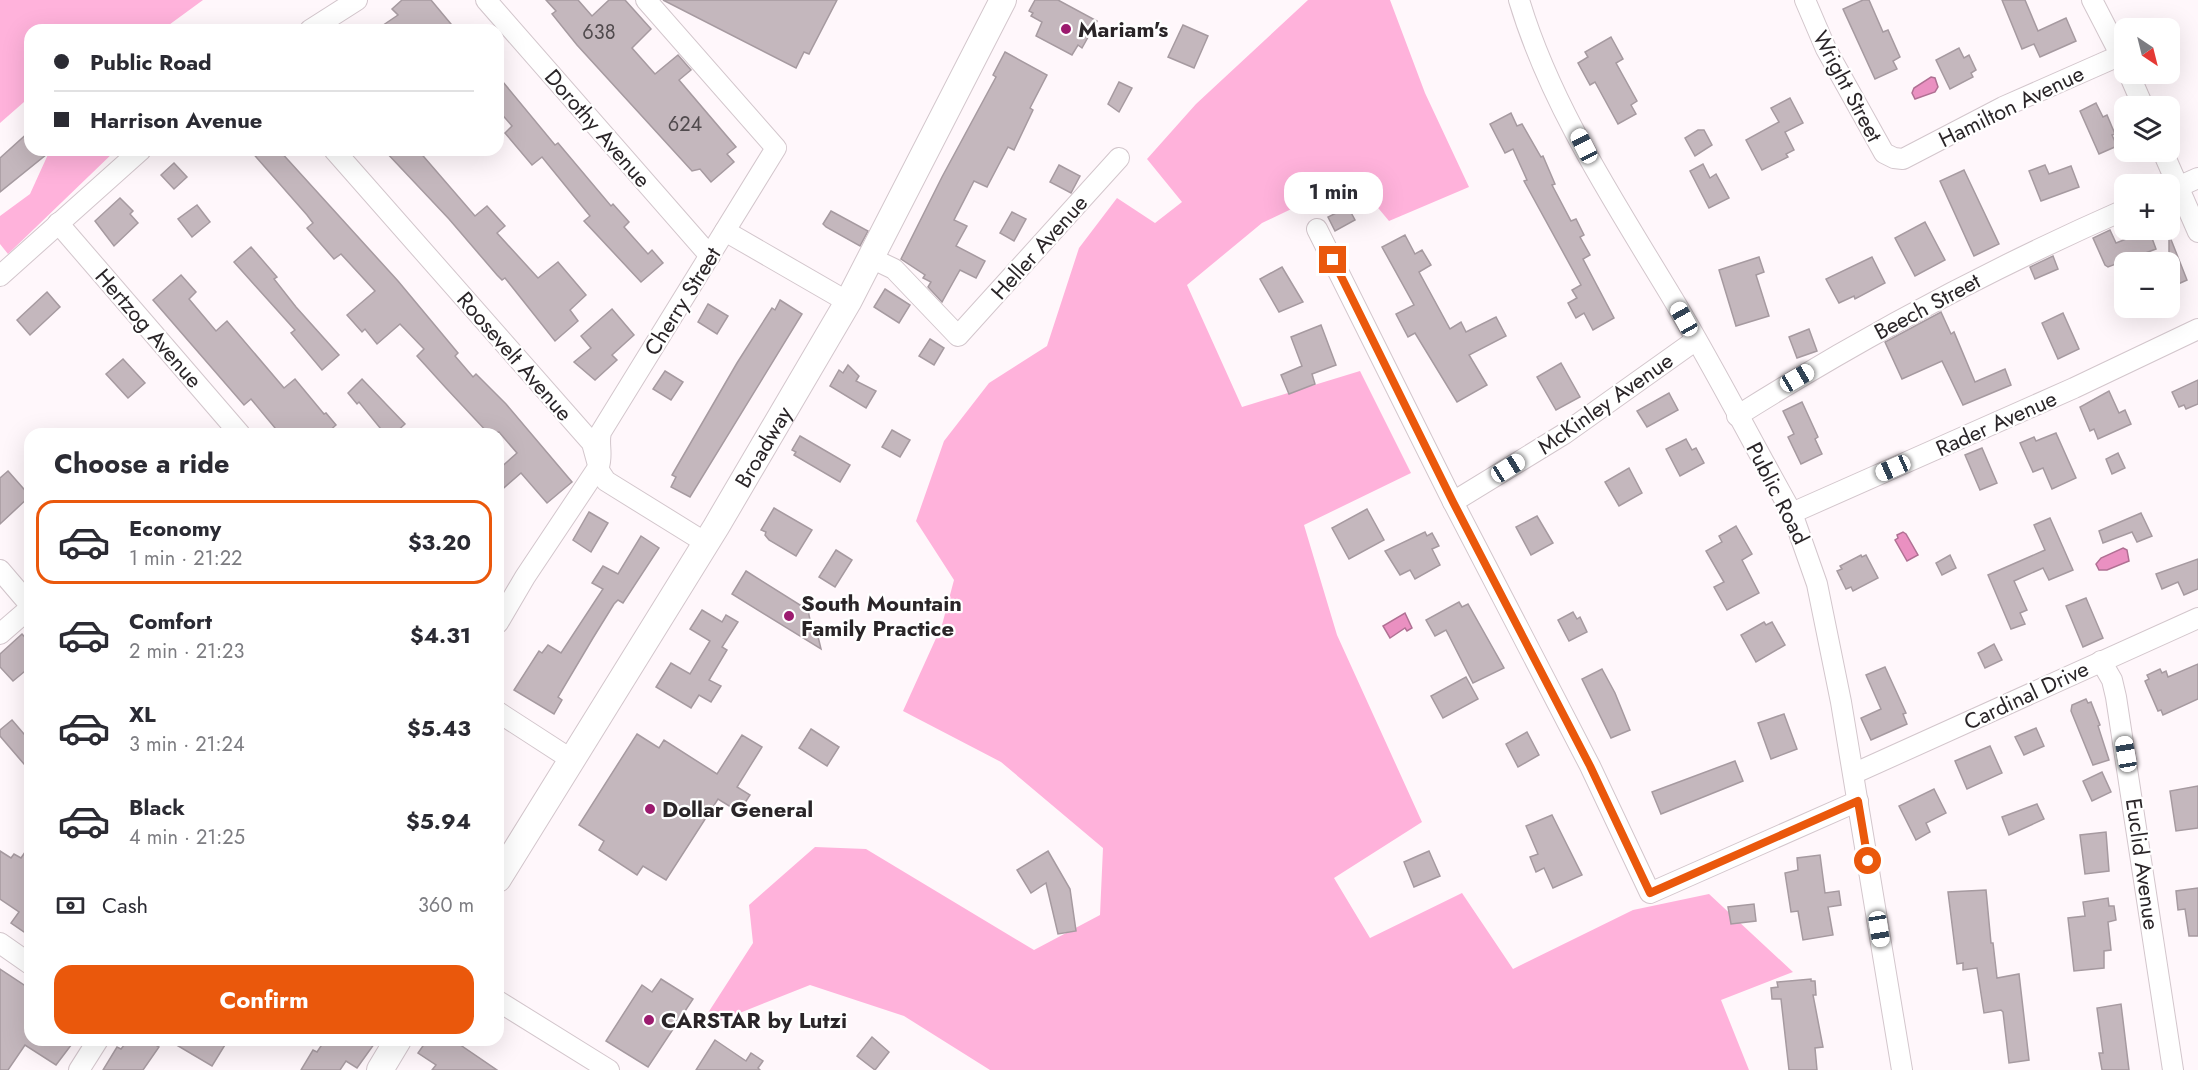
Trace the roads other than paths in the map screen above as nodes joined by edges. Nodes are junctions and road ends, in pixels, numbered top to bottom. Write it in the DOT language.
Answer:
graph roads {
  1 [pos="357,0"];
  2 [pos="486,0"];
  3 [pos="646,0"];
  4 [pos="1003,0"];
  5 [pos="1519,0"];
  6 [pos="1805,0"];
  7 [pos="2092,0"];
  8 [pos="319,24"];
  9 [pos="2114,43"];
  10 [pos="2114,62"];
  11 [pos="134,156"];
  12 [pos="339,156"];
  13 [pos="1119,158"];
  14 [pos="1903,159"];
  15 [pos="2198,178"];
  16 [pos="2180,186"];
  17 [pos="2180,200"];
  18 [pos="2114,215"];
  19 [pos="58,224"];
  20 [pos="1317,229"];
  21 [pos="725,231"];
  22 [pos="2198,232"];
  23 [pos="710,256"];
  24 [pos="871,258"];
  25 [pos="0,276"];
  26 [pos="848,302"];
  27 [pos="2198,329"];
  28 [pos="1696,340"];
  29 [pos="1737,416"];
  30 [pos="235,428"];
  31 [pos="599,466"];
  32 [pos="1453,502"];
  33 [pos="1792,513"];
  34 [pos="706,543"];
  35 [pos="0,570"];
  36 [pos="24,600"];
  37 [pos="24,612"];
  38 [pos="504,613"];
  39 [pos="2198,618"];
  40 [pos="0,634"];
  41 [pos="2101,661"];
  42 [pos="504,716"];
  43 [pos="572,760"];
  44 [pos="1855,773"];
  45 [pos="1858,801"];
  46 [pos="504,869"];
  47 [pos="0,943"];
  48 [pos="24,960"];
  49 [pos="504,1006"];
  50 [pos="94,1046"];
  51 [pos="394,1046"];
  52 [pos="586,1063"];
  53 [pos="79,1070"];
  54 [pos="380,1070"];
  55 [pos="609,1070"];
  56 [pos="1902,1070"];
  57 [pos="2173,1070"];
  1 -- 8 [label="street"];
  2 -- 23 [label="street, Dorothy Avenue"];
  3 -- 21 [label="street, Cherry Street"];
  4 -- 24 [label="main road, Broadway"];
  5 -- 28 [label="street, Public Road"];
  6 -- 14 [label="street, Wright Street"];
  7 -- 9 [label="street"];
  10 -- 14 [label="street, Hamilton Avenue"];
  11 -- 19 [label="street"];
  12 -- 31 [label="street, Roosevelt Avenue"];
  13 -- 24 [label="street, Heller Avenue"];
  15 -- 16 [label="street"];
  17 -- 22 [label="street"];
  18 -- 29 [label="street, Beech Street"];
  19 -- 25 [label="street"];
  19 -- 30 [label="street, Hertzog Avenue"];
  20 -- 32 [label="street"];
  21 -- 23 [label="street, Cherry Street"];
  21 -- 26 [label="street"];
  23 -- 31 [label="street, Cherry Street"];
  24 -- 26 [label="main road, Broadway"];
  26 -- 34 [label="main road, Broadway"];
  27 -- 33 [label="street, Rader Avenue"];
  28 -- 29 [label="street, Public Road"];
  28 -- 32 [label="street, McKinley Avenue"];
  29 -- 33 [label="street, Public Road"];
  31 -- 34 [label="street, Roosevelt Avenue"];
  31 -- 38 [label="street"];
  32 -- 45 [label="street"];
  33 -- 44 [label="street, Public Road"];
  34 -- 43 [label="main road, Broadway"];
  35 -- 36 [label="street"];
  37 -- 40 [label="street"];
  39 -- 41 [label="street, Cardinal Drive"];
  41 -- 44 [label="street, Cardinal Drive"];
  41 -- 57 [label="street, Euclid Avenue"];
  42 -- 43 [label="street"];
  43 -- 46 [label="main road, Broadway"];
  44 -- 45 [label="street, Public Road"];
  45 -- 56 [label="street, Public Road"];
  47 -- 48 [label="street"];
  49 -- 52 [label="street"];
  50 -- 53 [label="street"];
  51 -- 54 [label="main road"];
  52 -- 55 [label="street"];
}
